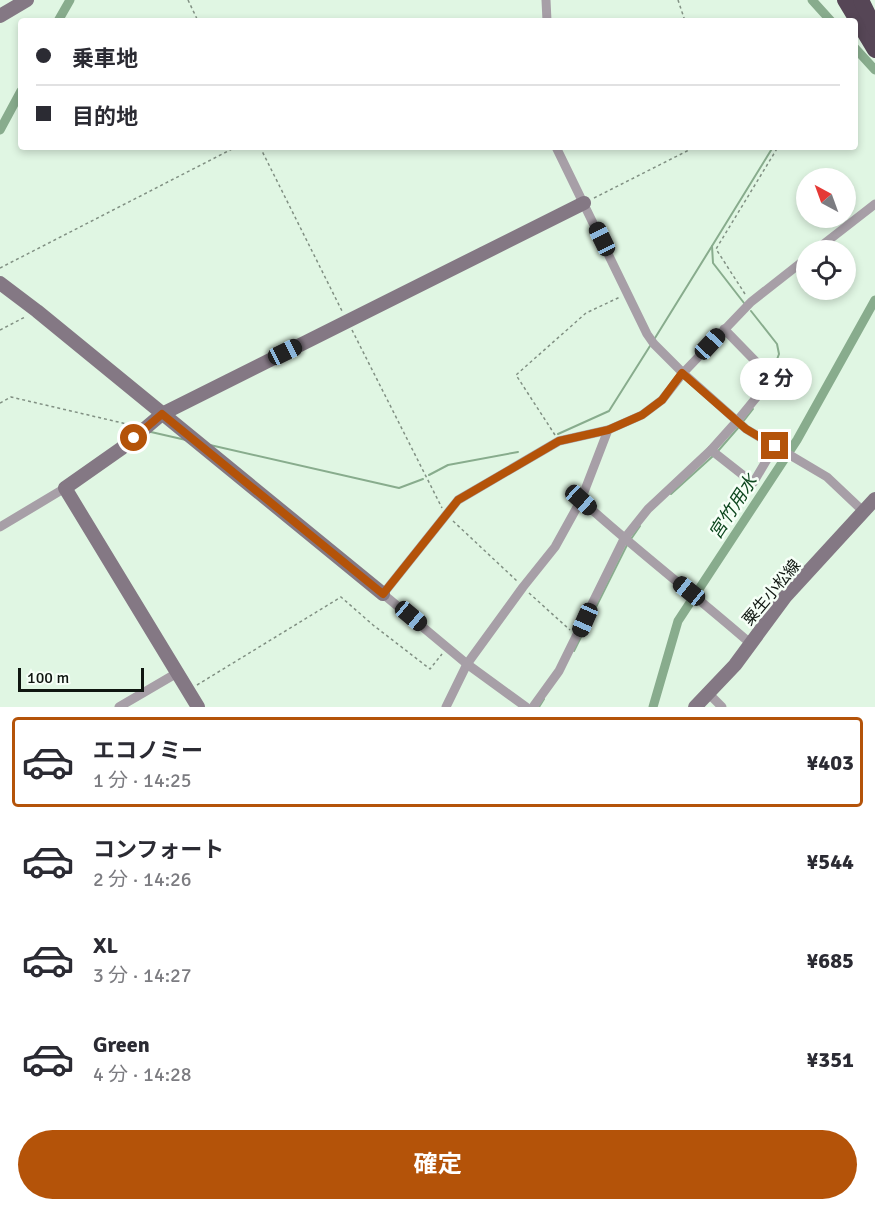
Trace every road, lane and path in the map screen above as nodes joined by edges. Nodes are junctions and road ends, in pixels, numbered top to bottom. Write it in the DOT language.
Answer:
graph roads {
  1 [pos="27,0"];
  2 [pos="188,0"];
  3 [pos="546,0"];
  4 [pos="678,0"];
  5 [pos="845,0"];
  6 [pos="861,0"];
  7 [pos="867,0"];
  8 [pos="875,14"];
  9 [pos="0,16"];
  10 [pos="197,18"];
  11 [pos="547,18"];
  12 [pos="683,18"];
  13 [pos="856,18"];
  14 [pos="858,22"];
  15 [pos="875,29"];
  16 [pos="875,50"];
  17 [pos="230,150"];
  18 [pos="262,150"];
  19 [pos="558,150"];
  20 [pos="689,150"];
  21 [pos="776,150"];
  22 [pos="584,203"];
  23 [pos="875,204"];
  24 [pos="829,240"];
  25 [pos="796,267"];
  26 [pos="0,268"];
  27 [pos="0,283"];
  28 [pos="628,294"];
  29 [pos="751,302"];
  30 [pos="37,311"];
  31 [pos="347,321"];
  32 [pos="724,329"];
  33 [pos="0,330"];
  34 [pos="682,373"];
  35 [pos="0,403"];
  36 [pos="162,414"];
  37 [pos="737,421"];
  38 [pos="146,429"];
  39 [pos="608,430"];
  40 [pos="559,441"];
  41 [pos="778,448"];
  42 [pos="711,450"];
  43 [pos="65,488"];
  44 [pos="875,499"];
  45 [pos="581,500"];
  46 [pos="864,512"];
  47 [pos="447,515"];
  48 [pos="0,527"];
  49 [pos="626,540"];
  50 [pos="523,586"];
  51 [pos="383,594"];
  52 [pos="578,637"];
  53 [pos="750,643"];
  54 [pos="448,646"];
  55 [pos="467,664"];
  56 [pos="177,673"];
  57 [pos="188,690"];
  58 [pos="708,693"];
  59 [pos="119,707"];
  60 [pos="198,707"];
  61 [pos="446,707"];
  62 [pos="526,707"];
  63 [pos="532,707"];
  64 [pos="695,707"];
  65 [pos="722,707"];
  1 -- 9 [label="street"];
  2 -- 10 [label="path"];
  3 -- 11 [label="street"];
  4 -- 12 [label="path"];
  5 -- 13 [label="highway"];
  6 -- 15 [label="highway"];
  7 -- 8 [label="highway"];
  14 -- 16 [label="highway"];
  17 -- 26 [label="path"];
  18 -- 31 [label="path"];
  19 -- 22 [label="street"];
  20 -- 22 [label="path"];
  21 -- 29 [label="path"];
  22 -- 28 [label="street"];
  22 -- 31 [label="street"];
  23 -- 24 [label="street"];
  25 -- 29 [label="street"];
  27 -- 30 [label="street"];
  28 -- 34 [label="street"];
  28 -- 40 [label="path"];
  29 -- 32 [label="street"];
  30 -- 33 [label="path"];
  30 -- 36 [label="street"];
  31 -- 36 [label="street"];
  31 -- 47 [label="path"];
  32 -- 34 [label="street"];
  32 -- 37 [label="street"];
  34 -- 37 [label="street"];
  34 -- 39 [label="street"];
  35 -- 38 [label="path"];
  36 -- 38 [label="street"];
  36 -- 51 [label="street"];
  37 -- 41 [label="street"];
  37 -- 42 [label="street"];
  38 -- 43 [label="street"];
  39 -- 40 [label="street"];
  39 -- 45 [label="street"];
  40 -- 47 [label="street"];
  41 -- 42 [label="street"];
  41 -- 46 [label="street"];
  42 -- 49 [label="street"];
  43 -- 48 [label="street"];
  43 -- 56 [label="street"];
  44 -- 46 [label="street, 粟生小松線"];
  45 -- 49 [label="street"];
  45 -- 50 [label="street"];
  46 -- 53 [label="street, 粟生小松線"];
  47 -- 50 [label="path"];
  47 -- 51 [label="street"];
  49 -- 52 [label="street"];
  49 -- 53 [label="street"];
  50 -- 52 [label="path"];
  50 -- 55 [label="street"];
  51 -- 54 [label="street"];
  52 -- 63 [label="street"];
  53 -- 58 [label="street, 粟生小松線"];
  54 -- 55 [label="street"];
  54 -- 57 [label="path"];
  55 -- 61 [label="street"];
  55 -- 62 [label="street"];
  56 -- 57 [label="street"];
  56 -- 59 [label="street"];
  57 -- 60 [label="street"];
  58 -- 64 [label="street, 粟生小松線"];
  58 -- 65 [label="street"];
}
